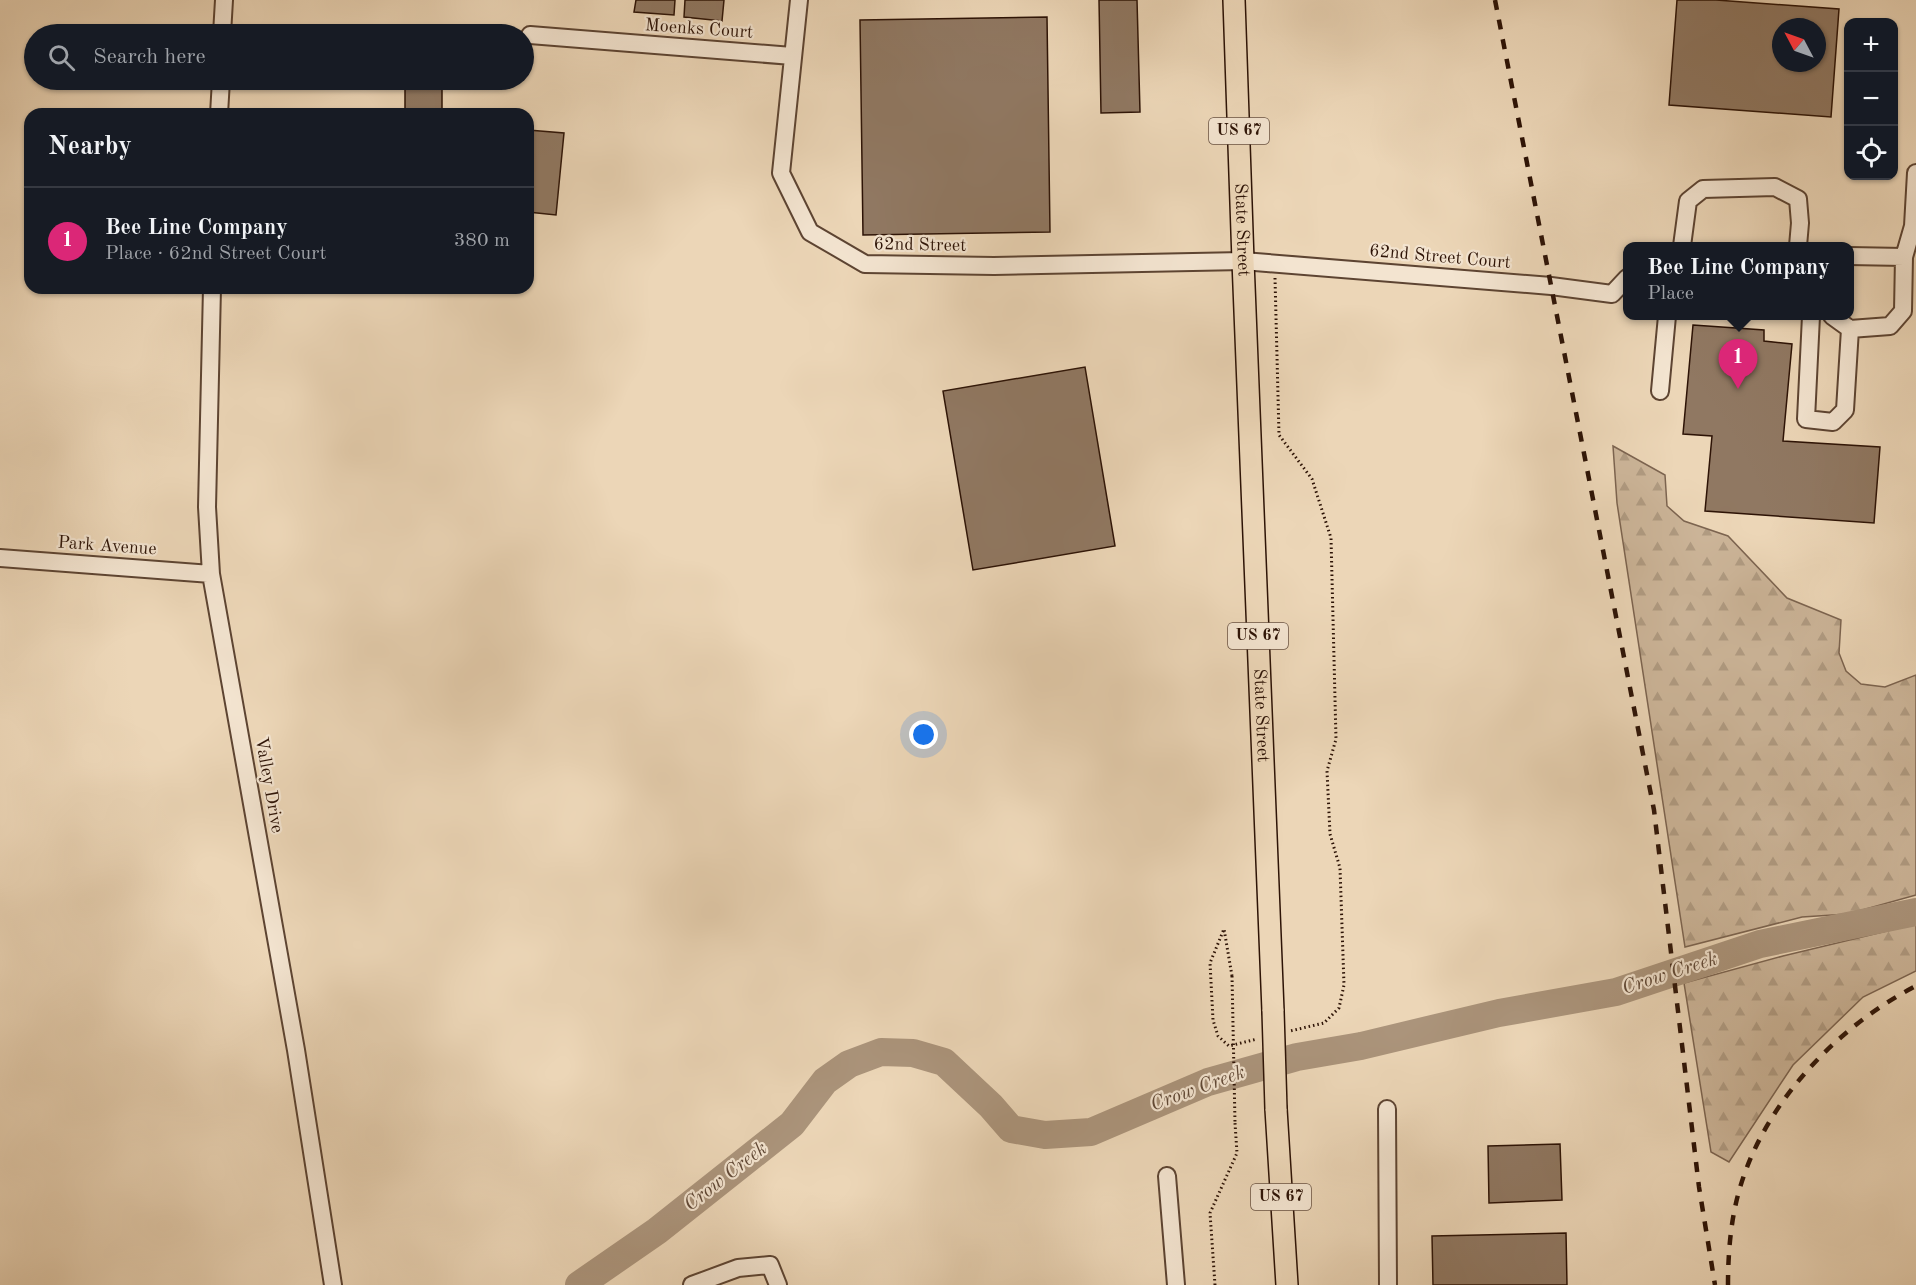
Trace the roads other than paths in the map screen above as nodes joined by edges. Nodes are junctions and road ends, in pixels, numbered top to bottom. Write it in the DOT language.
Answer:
graph roads {
  1 [pos="224,0"];
  2 [pos="799,0"];
  3 [pos="1234,0"];
  4 [pos="223,24"];
  5 [pos="534,35"];
  6 [pos="792,56"];
  7 [pos="220,90"];
  8 [pos="219,108"];
  9 [pos="1916,173"];
  10 [pos="1915,200"];
  11 [pos="1683,242"];
  12 [pos="1798,242"];
  13 [pos="1854,256"];
  14 [pos="1904,257"];
  15 [pos="1243,261"];
  16 [pos="212,294"];
  17 [pos="1620,295"];
  18 [pos="1667,320"];
  19 [pos="1811,320"];
  20 [pos="1839,320"];
  21 [pos="1850,328"];
  22 [pos="1660,391"];
  23 [pos="0,558"];
  24 [pos="211,574"];
  25 [pos="1387,1109"];
  26 [pos="1167,1176"];
  27 [pos="333,1285"];
  28 [pos="692,1285"];
  29 [pos="778,1285"];
  30 [pos="1176,1285"];
  31 [pos="1287,1285"];
  32 [pos="1388,1285"];
  1 -- 4 [label="street"];
  2 -- 6 [label="street, 62nd Street"];
  3 -- 15 [label="main road, State Street / US 67"];
  5 -- 6 [label="street, Moenks Court"];
  6 -- 15 [label="street, 62nd Street"];
  7 -- 8 [label="street"];
  9 -- 10 [label="street"];
  10 -- 14 [label="street"];
  11 -- 12 [label="street"];
  13 -- 14 [label="street"];
  14 -- 21 [label="street"];
  15 -- 17 [label="street, 62nd Street Court"];
  15 -- 31 [label="main road, State Street / US 67, bridge"];
  16 -- 24 [label="street, Valley Drive"];
  18 -- 22 [label="street"];
  19 -- 21 [label="street"];
  20 -- 21 [label="street"];
  23 -- 24 [label="street, Park Avenue"];
  24 -- 27 [label="street, Valley Drive"];
  25 -- 32 [label="street"];
  26 -- 30 [label="street"];
  28 -- 29 [label="street"];
}
